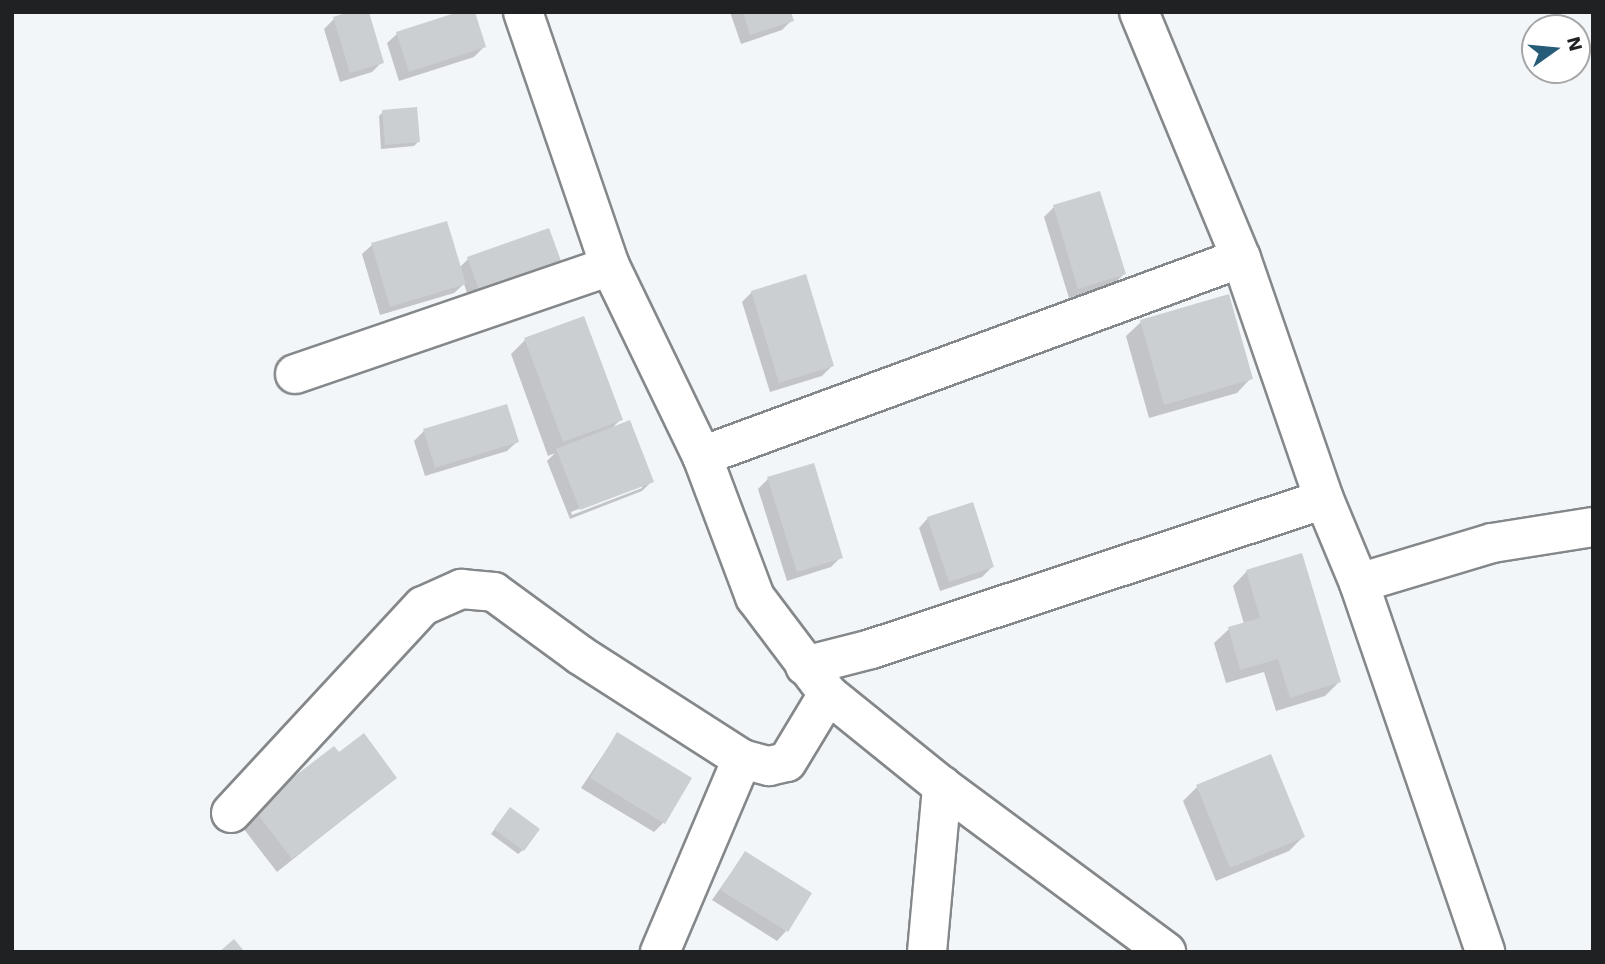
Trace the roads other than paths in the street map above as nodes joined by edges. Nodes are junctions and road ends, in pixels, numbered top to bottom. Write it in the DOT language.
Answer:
graph roads {
  1 [pos="523,12"];
  2 [pos="1139,12"];
  3 [pos="1241,258"];
  4 [pos="610,266"];
  5 [pos="295,374"];
  6 [pos="702,456"];
  7 [pos="1324,499"];
  8 [pos="1593,527"];
  9 [pos="1359,583"];
  10 [pos="816,680"];
  11 [pos="742,759"];
  12 [pos="942,786"];
  13 [pos="231,813"];
  14 [pos="660,952"];
  15 [pos="927,952"];
  16 [pos="1166,952"];
  17 [pos="1485,952"];
  1 -- 4 [label="street"];
  2 -- 3 [label="street"];
  3 -- 6 [label="street"];
  3 -- 7 [label="street"];
  4 -- 5 [label="street"];
  4 -- 6 [label="street"];
  6 -- 10 [label="street"];
  7 -- 9 [label="street"];
  7 -- 10 [label="street"];
  8 -- 9 [label="street"];
  9 -- 17 [label="street"];
  10 -- 11 [label="street"];
  10 -- 12 [label="street"];
  11 -- 13 [label="street"];
  11 -- 14 [label="street"];
  12 -- 15 [label="street"];
  12 -- 16 [label="street"];
}
